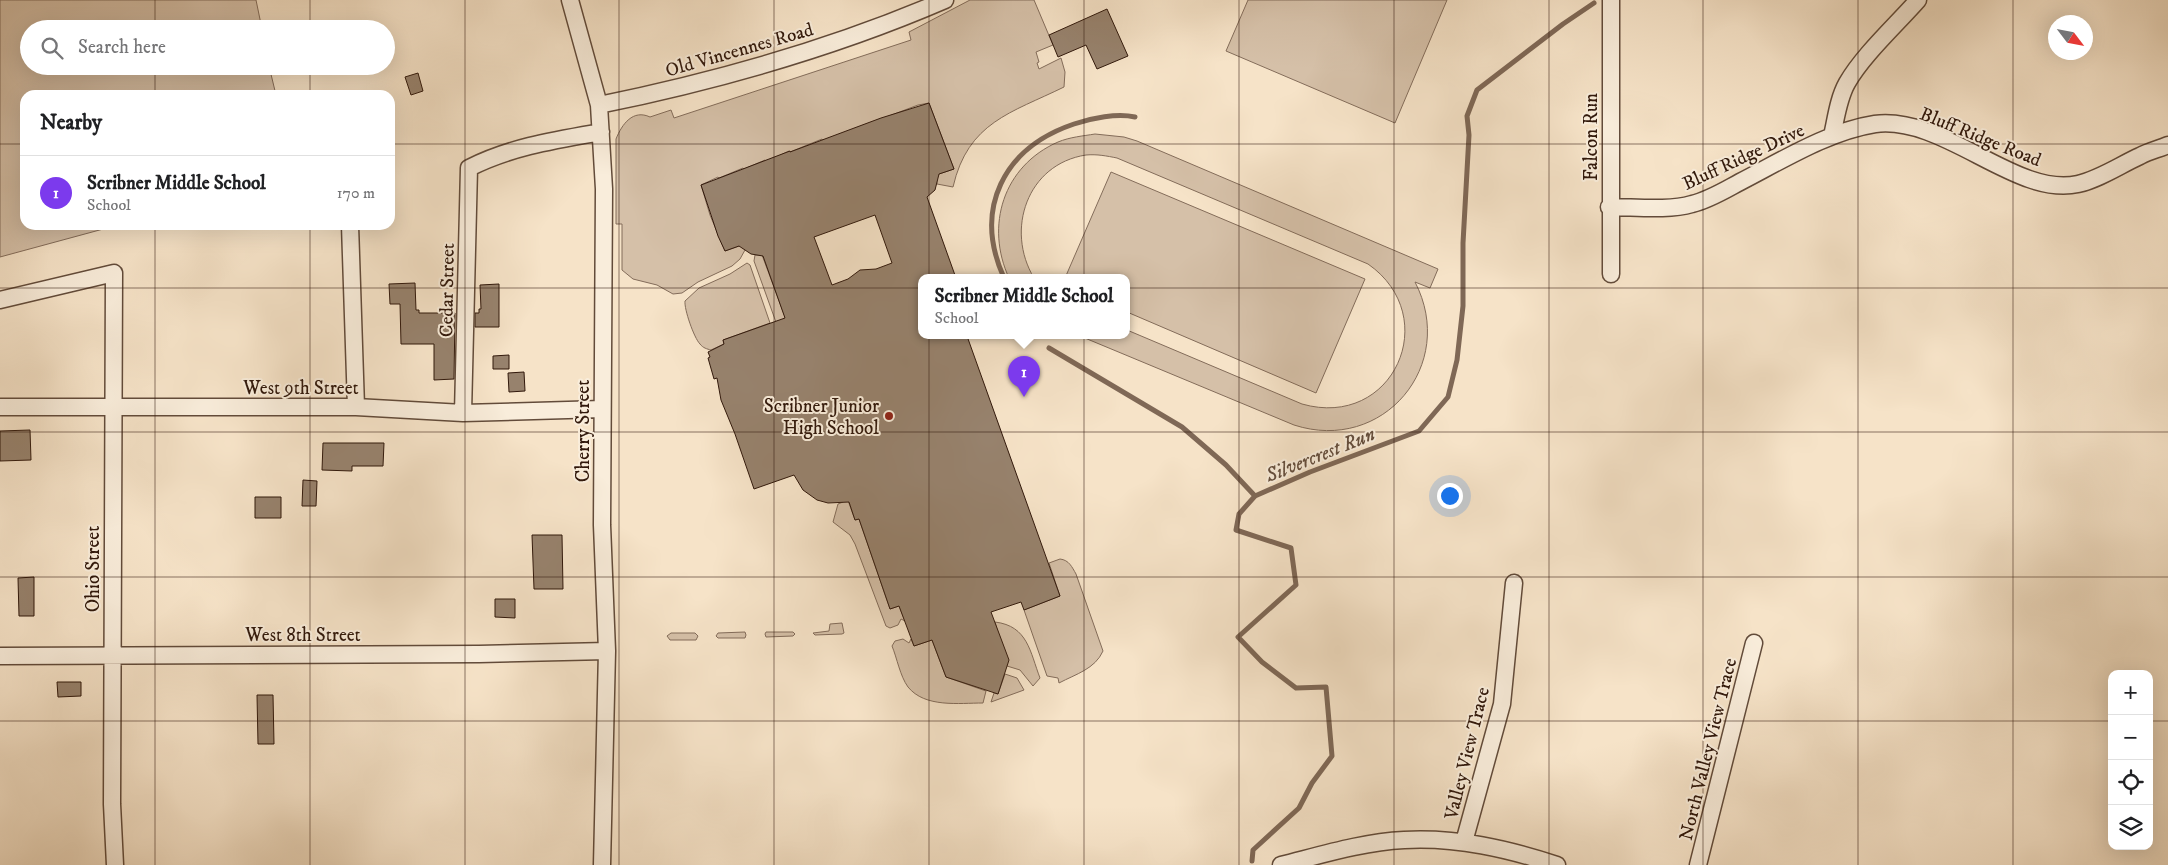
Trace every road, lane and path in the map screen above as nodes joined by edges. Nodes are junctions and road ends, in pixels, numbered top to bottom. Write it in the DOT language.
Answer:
graph roads {
  1 [pos="570,0"];
  2 [pos="945,0"];
  3 [pos="1611,0"];
  4 [pos="1918,0"];
  5 [pos="598,105"];
  6 [pos="601,132"];
  7 [pos="1832,136"];
  8 [pos="2168,145"];
  9 [pos="1610,207"];
  10 [pos="350,230"];
  11 [pos="1610,274"];
  12 [pos="0,300"];
  13 [pos="112,406"];
  14 [pos="0,407"];
  15 [pos="356,407"];
  16 [pos="602,409"];
  17 [pos="463,413"];
  18 [pos="1514,584"];
  19 [pos="1754,643"];
  20 [pos="607,651"];
  21 [pos="112,655"];
  22 [pos="0,656"];
  23 [pos="1464,842"];
  24 [pos="115,865"];
  25 [pos="602,865"];
  26 [pos="1281,865"];
  27 [pos="1557,865"];
  28 [pos="1698,865"];
  1 -- 5 [label="street, Cherry Street"];
  2 -- 5 [label="street, Old Vincennes Road"];
  3 -- 9 [label="street, Falcon Run"];
  4 -- 7 [label="street"];
  5 -- 6 [label="street, Cherry Street"];
  6 -- 16 [label="street, Cherry Street"];
  6 -- 17 [label="street, Cedar Street"];
  7 -- 8 [label="street, Bluff Ridge Road"];
  7 -- 9 [label="street, Bluff Ridge Drive"];
  9 -- 11 [label="street, Falcon Run"];
  10 -- 15 [label="street"];
  12 -- 13 [label="street, Ohio Street"];
  13 -- 14 [label="street, West 9th Street"];
  13 -- 15 [label="street, West 9th Street"];
  13 -- 21 [label="street, Ohio Street"];
  15 -- 17 [label="street, West 9th Street"];
  16 -- 17 [label="street, West 9th Street"];
  16 -- 20 [label="street, Cherry Street"];
  18 -- 23 [label="street, Valley View Trace"];
  19 -- 28 [label="street, North Valley View Trace"];
  20 -- 21 [label="street, West 8th Street"];
  20 -- 25 [label="street, Cherry Street"];
  21 -- 22 [label="street, West 8th Street"];
  21 -- 24 [label="street, Ohio Street"];
  23 -- 26 [label="street"];
  23 -- 27 [label="street"];
}
